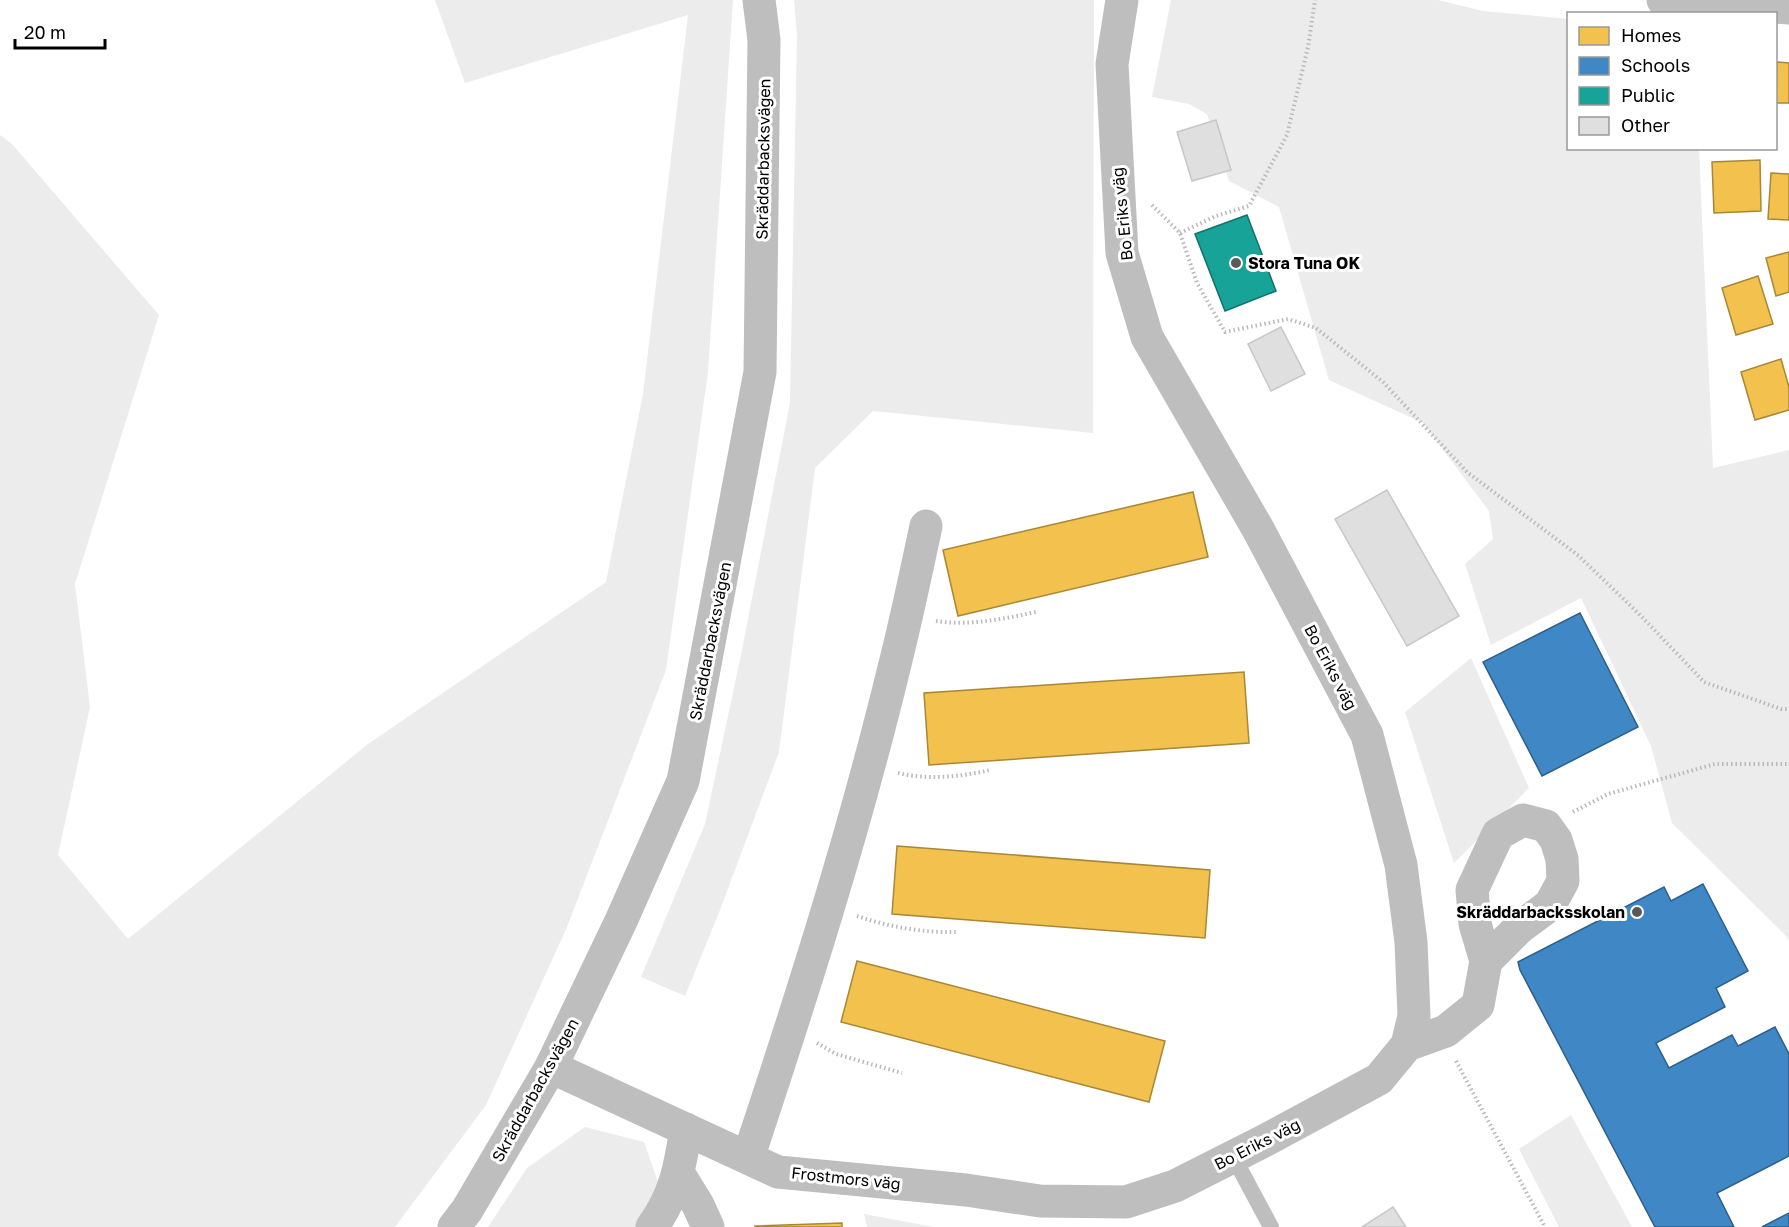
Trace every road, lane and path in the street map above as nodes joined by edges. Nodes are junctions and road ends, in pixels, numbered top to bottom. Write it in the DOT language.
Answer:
graph roads {
  1 [pos="759,0"];
  2 [pos="1122,0"];
  3 [pos="1315,0"];
  4 [pos="1663,0"];
  5 [pos="1789,8"];
  6 [pos="1147,200"];
  7 [pos="1180,233"];
  8 [pos="926,526"];
  9 [pos="1036,612"];
  10 [pos="906,616"];
  11 [pos="1789,709"];
  12 [pos="1789,764"];
  13 [pos="867,767"];
  14 [pos="990,770"];
  15 [pos="1546,826"];
  16 [pos="828,906"];
  17 [pos="958,932"];
  18 [pos="1486,961"];
  19 [pos="791,1027"];
  20 [pos="1407,1045"];
  21 [pos="551,1067"];
  22 [pos="902,1073"];
  23 [pos="686,1129"];
  24 [pos="1233,1156"];
  25 [pos="748,1158"];
  26 [pos="679,1174"];
  27 [pos="1128,1214"];
  28 [pos="454,1227"];
  29 [pos="652,1227"];
  30 [pos="708,1227"];
  31 [pos="1271,1227"];
  1 -- 21 [label="street, Skräddarbacksvägen"];
  2 -- 20 [label="street, Bo Eriks väg"];
  3 -- 7 [label="path"];
  4 -- 5 [label="street"];
  6 -- 7 [label="path"];
  7 -- 11 [label="path"];
  8 -- 10 [label="street"];
  9 -- 10 [label="path"];
  10 -- 13 [label="street"];
  12 -- 15 [label="path"];
  13 -- 14 [label="path"];
  13 -- 16 [label="street"];
  15 -- 18 [label="street"];
  15 -- 18 [label="street"];
  16 -- 17 [label="path"];
  16 -- 19 [label="street"];
  18 -- 20 [label="street"];
  19 -- 22 [label="path"];
  19 -- 25 [label="street"];
  20 -- 24 [label="street, Bo Eriks väg"];
  21 -- 23 [label="street, Frostmors väg"];
  21 -- 28 [label="street, Skräddarbacksvägen"];
  23 -- 25 [label="street, Frostmors väg"];
  23 -- 26 [label="street"];
  24 -- 27 [label="street, Bo Eriks väg"];
  24 -- 31 [label="lane"];
  25 -- 27 [label="street, Frostmors väg"];
  26 -- 29 [label="street"];
  26 -- 30 [label="street"];
}
